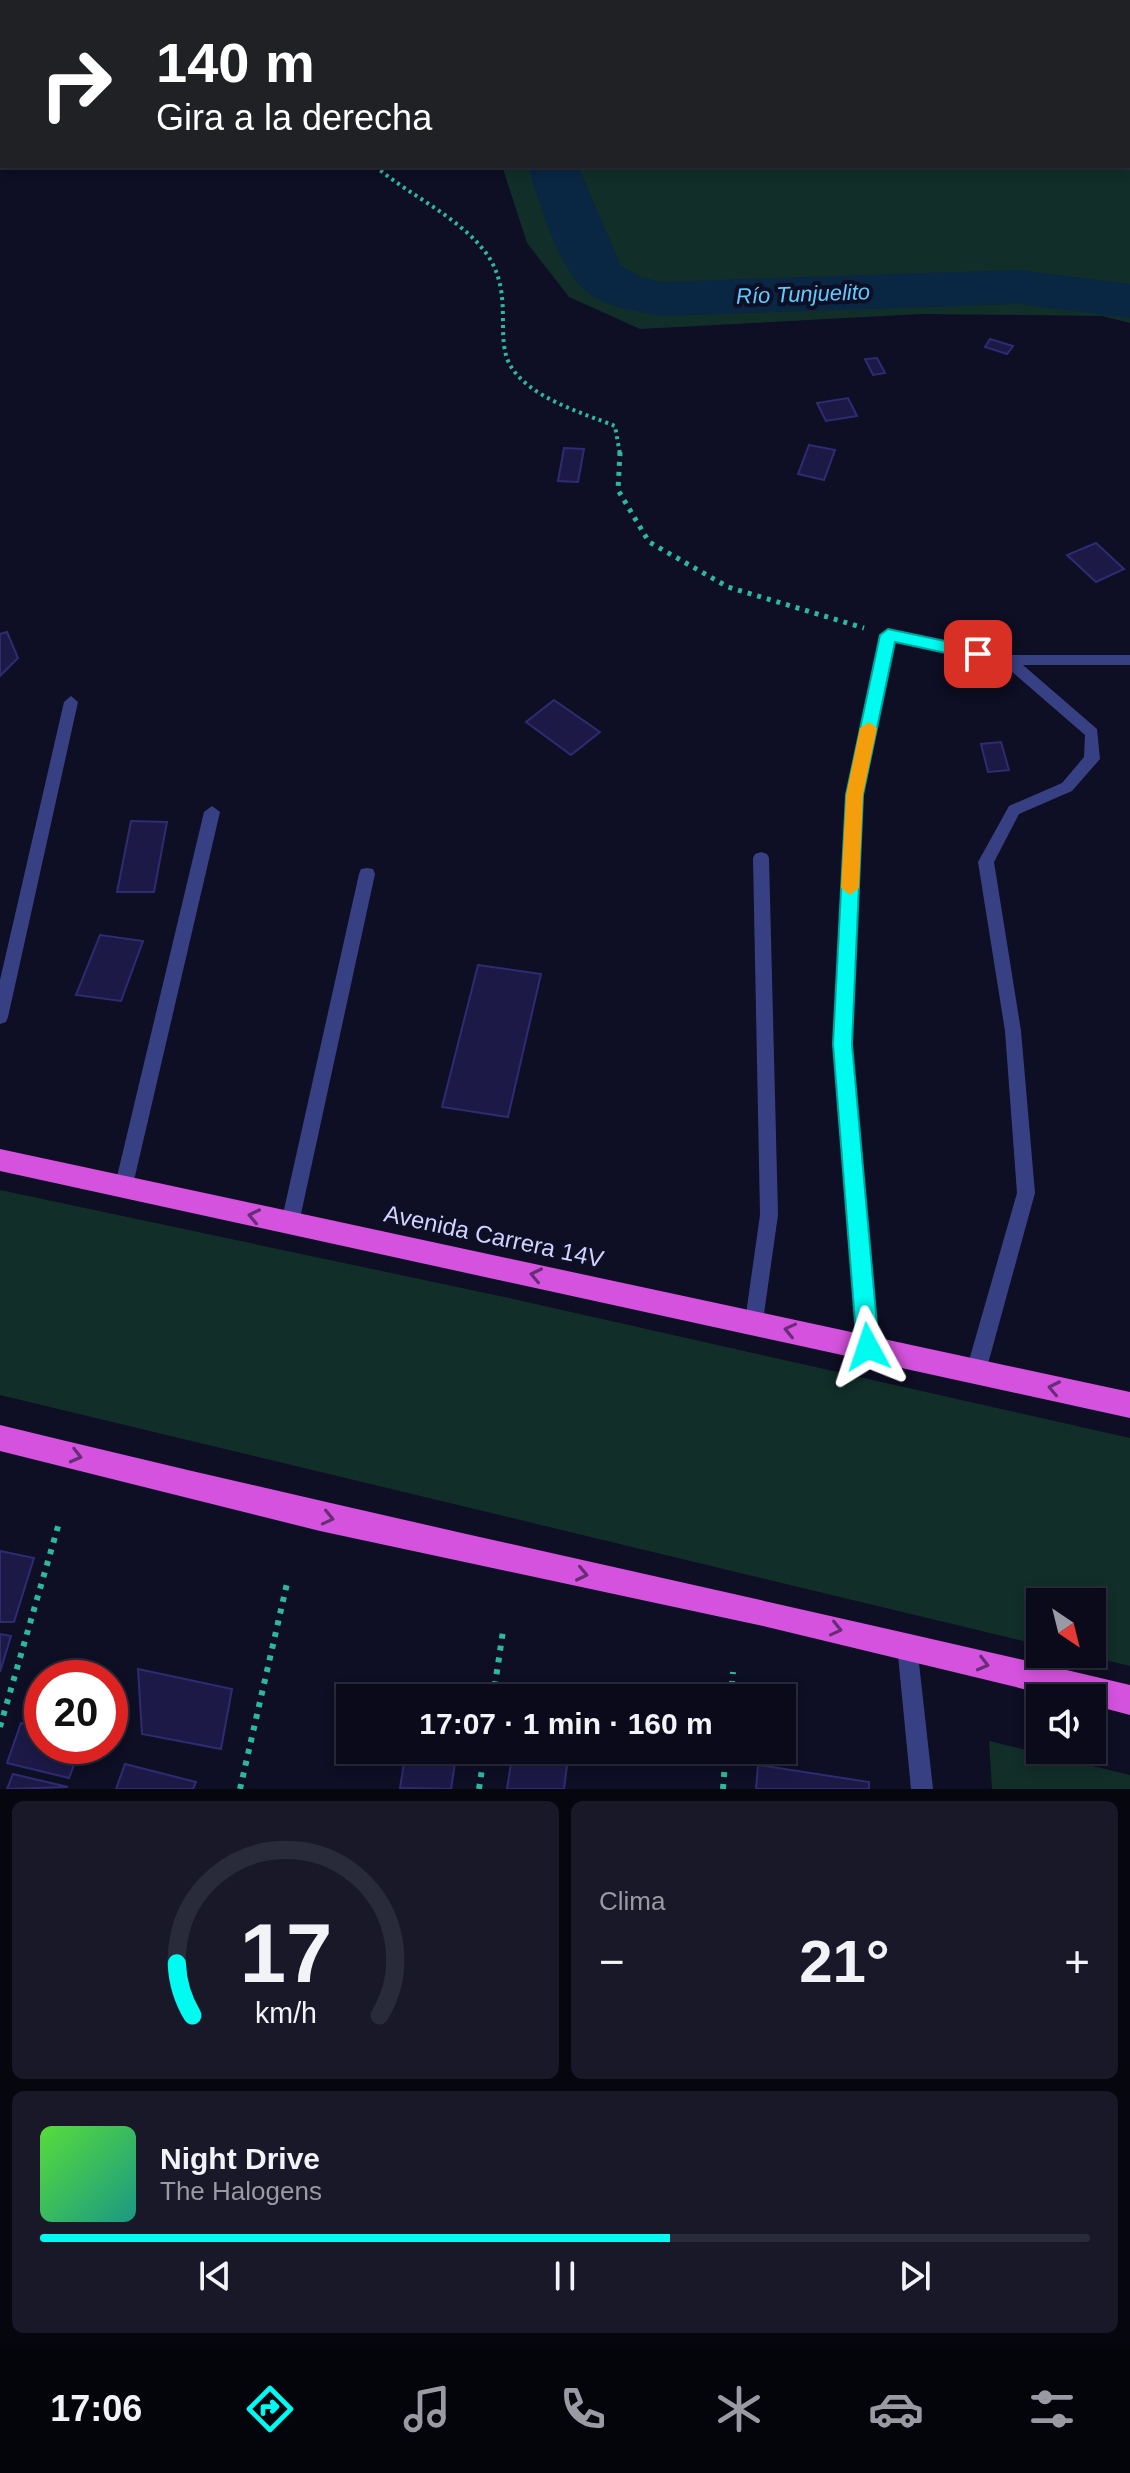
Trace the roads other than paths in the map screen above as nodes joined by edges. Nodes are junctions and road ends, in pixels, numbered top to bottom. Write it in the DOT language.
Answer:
graph roads {
  1 [pos="1007,660"];
  2 [pos="1130,660"];
  3 [pos="71,702"];
  4 [pos="212,812"];
  5 [pos="761,858"];
  6 [pos="367,874"];
  7 [pos="0,1017"];
  8 [pos="0,1160"];
  9 [pos="123,1189"];
  10 [pos="290,1223"];
  11 [pos="754,1321"];
  12 [pos="868,1347"];
  13 [pos="976,1371"];
  14 [pos="1130,1405"];
  15 [pos="0,1438"];
  16 [pos="907,1645"];
  17 [pos="1130,1700"];
  18 [pos="922,1789"];
  1 -- 2 [label="street"];
  1 -- 12 [label="street"];
  1 -- 13 [label="street"];
  3 -- 7 [label="street"];
  4 -- 9 [label="street"];
  5 -- 11 [label="street"];
  6 -- 10 [label="street"];
  8 -- 9 [label="highway, Avenida Carrera 14V"];
  10 -- 9 [label="highway, Avenida Carrera 14V, one-way"];
  11 -- 10 [label="highway, Avenida Carrera 14V, one-way"];
  12 -- 11 [label="highway, Avenida Carrera 14V, one-way"];
  12 -- 13 [label="highway, Avenida Carrera 14V"];
  14 -- 13 [label="highway, Avenida Carrera 14V, one-way"];
  15 -- 16 [label="highway, one-way"];
  16 -- 17 [label="highway, one-way"];
  16 -- 18 [label="street"];
}
